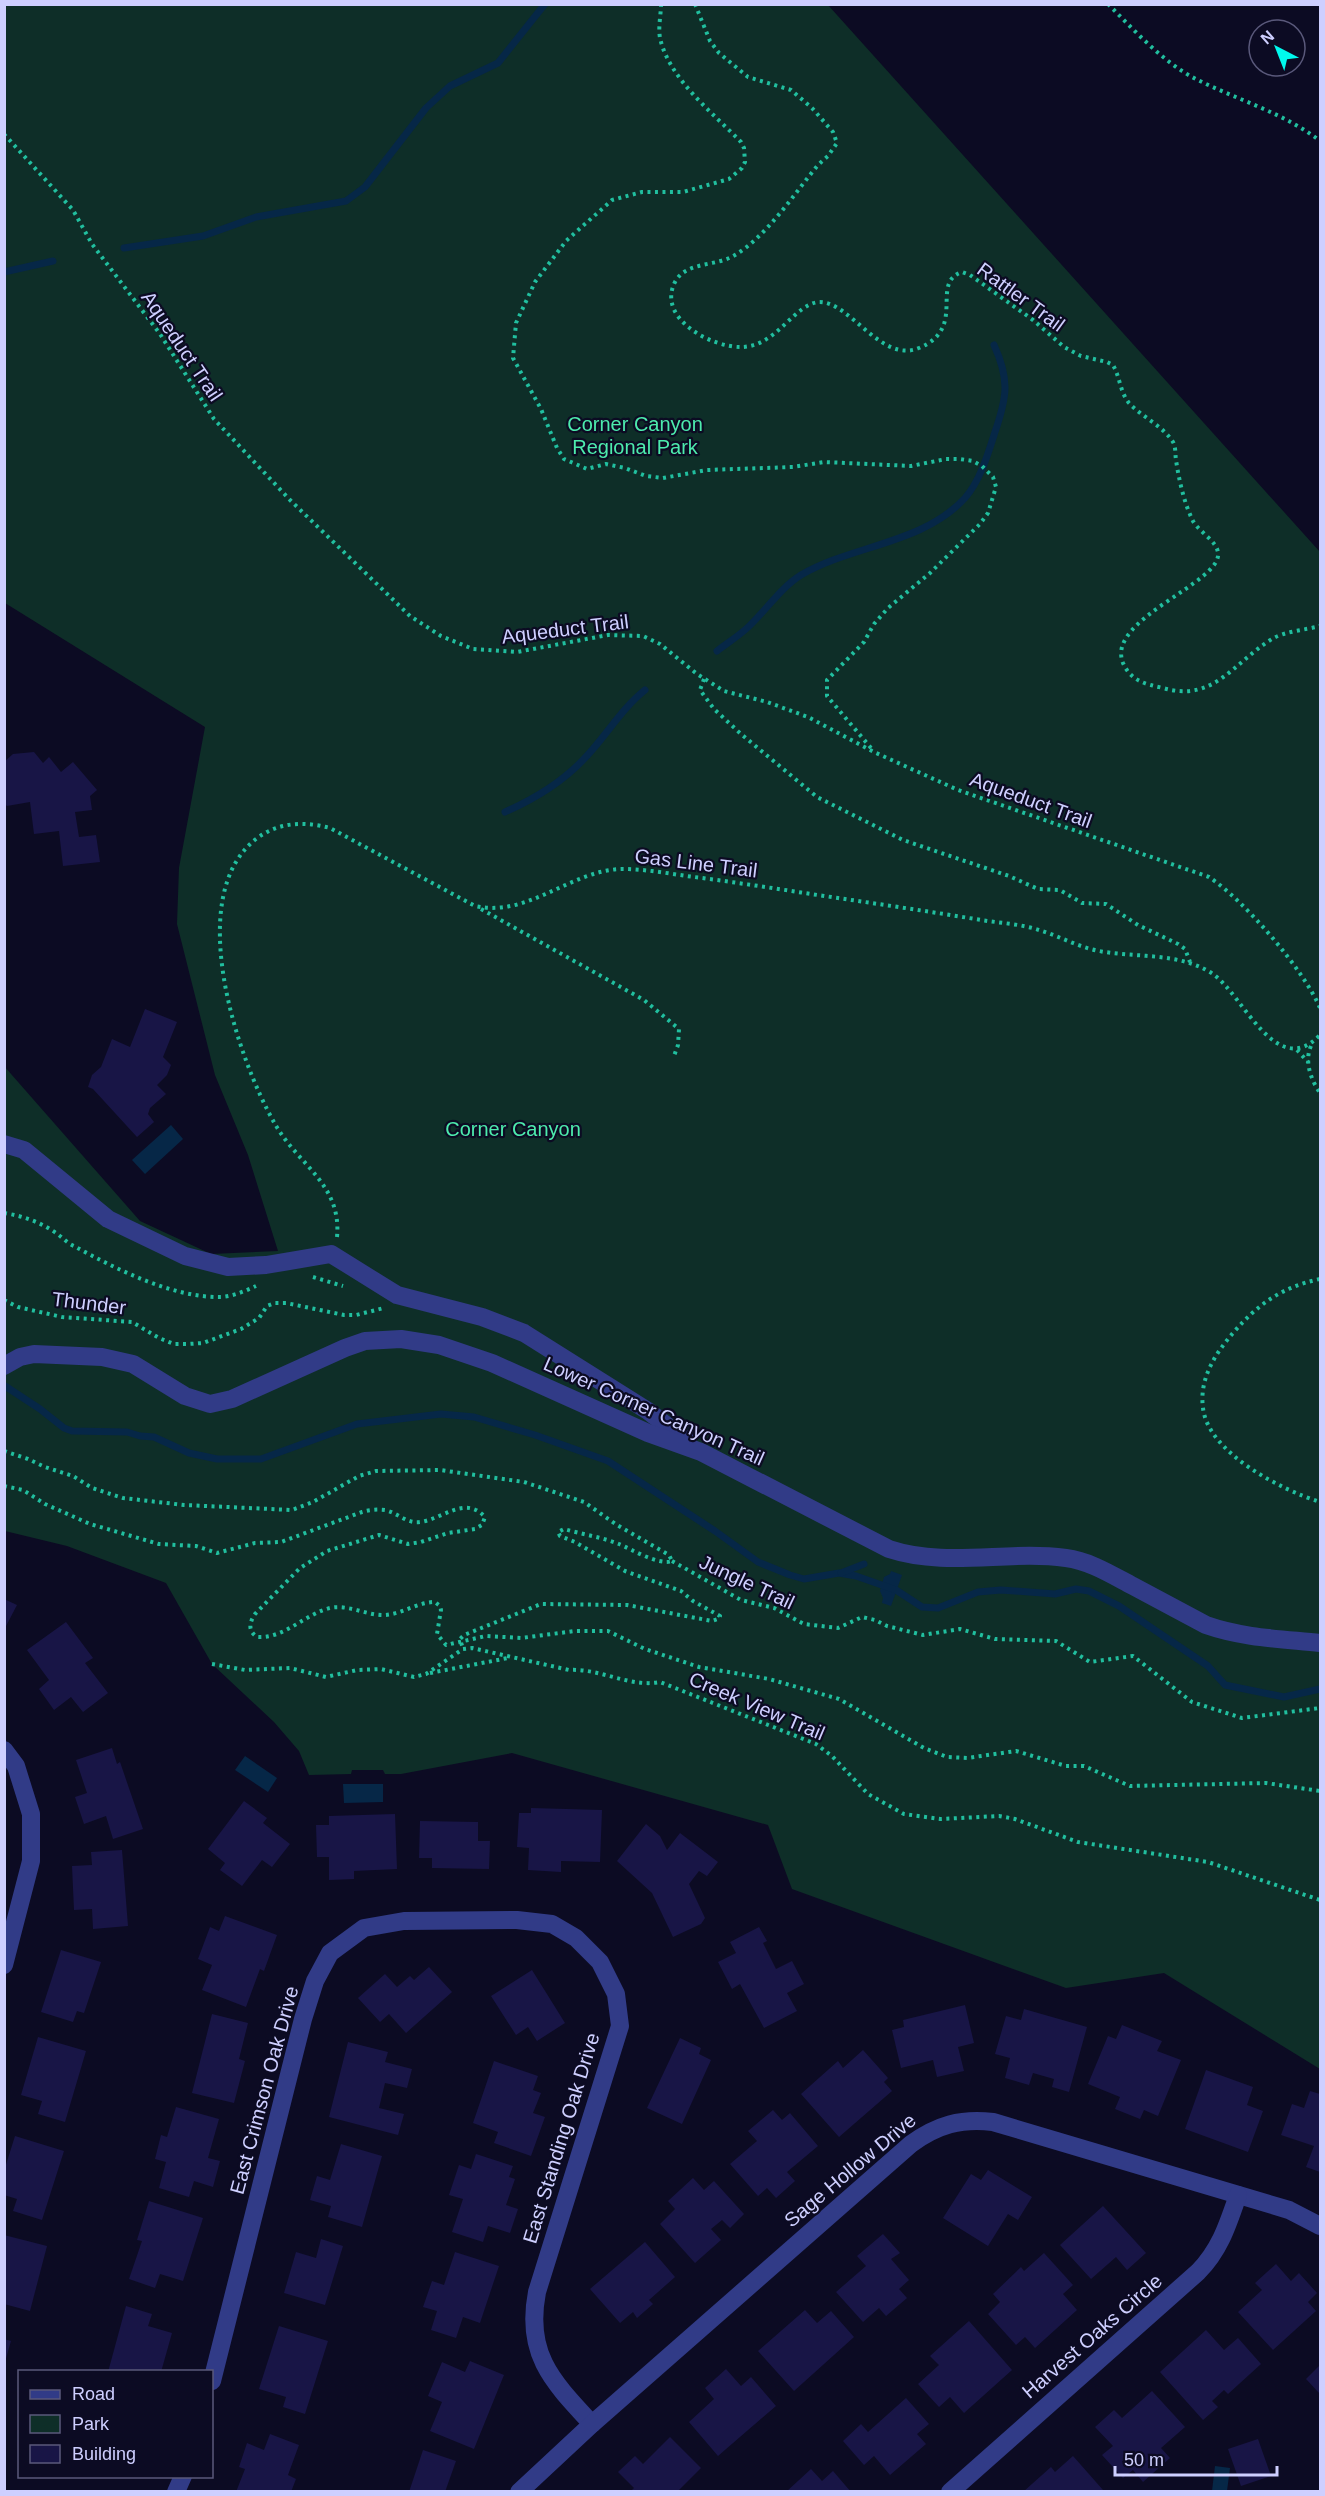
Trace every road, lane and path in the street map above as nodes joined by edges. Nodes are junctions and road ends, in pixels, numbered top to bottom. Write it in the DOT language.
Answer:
graph roads {
  1 [pos="661,4"];
  2 [pos="695,4"];
  3 [pos="1108,4"];
  4 [pos="4,134"];
  5 [pos="1320,141"];
  6 [pos="1320,626"];
  7 [pos="704,679"];
  8 [pos="874,752"];
  9 [pos="475,906"];
  10 [pos="1190,962"];
  11 [pos="1320,1007"];
  12 [pos="1320,1030"];
  13 [pos="1320,1035"];
  14 [pos="1314,1041"];
  15 [pos="1296,1050"];
  16 [pos="674,1056"];
  17 [pos="1309,1063"];
  18 [pos="1320,1093"];
  19 [pos="4,1144"];
  20 [pos="331,1254"];
  21 [pos="1320,1279"];
  22 [pos="397,1295"];
  23 [pos="4,1300"];
  24 [pos="4,1366"];
  25 [pos="4,1452"];
  26 [pos="701,1452"];
  27 [pos="4,1486"];
  28 [pos="1320,1502"];
  29 [pos="672,1561"];
  30 [pos="460,1643"];
  31 [pos="1320,1643"];
  32 [pos="463,1649"];
  33 [pos="511,1658"];
  34 [pos="212,1664"];
  35 [pos="426,1674"];
  36 [pos="1320,1708"];
  37 [pos="4,1750"];
  38 [pos="1320,1791"];
  39 [pos="1320,1900"];
  40 [pos="466,1920"];
  41 [pos="4,1965"];
  42 [pos="1238,2194"];
  43 [pos="1320,2226"];
  44 [pos="213,2376"];
  45 [pos="592,2424"];
  46 [pos="182,2478"];
  47 [pos="176,2492"];
  48 [pos="519,2492"];
  49 [pos="950,2492"];
  1 -- 8 [label="path"];
  2 -- 6 [label="path, Rattler Trail"];
  3 -- 5 [label="path"];
  4 -- 7 [label="path, Aqueduct Trail"];
  7 -- 8 [label="path, Aqueduct Trail"];
  7 -- 10 [label="path"];
  8 -- 11 [label="path, Aqueduct Trail"];
  9 -- 10 [label="path, Gas Line Trail"];
  9 -- 16 [label="path"];
  9 -- 20 [label="path, Gas Line Trail"];
  10 -- 15 [label="path, Gas Line Trail"];
  12 -- 14 [label="path"];
  13 -- 14 [label="path"];
  14 -- 15 [label="path"];
  14 -- 17 [label="path"];
  15 -- 17 [label="path, Gas Line Trail"];
  17 -- 18 [label="path"];
  19 -- 20 [label="street"];
  20 -- 22 [label="street"];
  21 -- 28 [label="path"];
  22 -- 23 [label="path, Thunder"];
  22 -- 26 [label="street"];
  24 -- 26 [label="street, Lower Corner Canyon Trail"];
  25 -- 29 [label="path"];
  26 -- 31 [label="street, Lower Corner Canyon Trail"];
  27 -- 30 [label="path"];
  29 -- 30 [label="path"];
  29 -- 36 [label="path, Jungle Trail"];
  30 -- 32 [label="path"];
  30 -- 38 [label="path"];
  32 -- 33 [label="path, Creek View Trail"];
  32 -- 35 [label="path"];
  33 -- 35 [label="path, Creek View Trail"];
  33 -- 39 [label="path, Creek View Trail"];
  34 -- 35 [label="path, Creek View Trail"];
  37 -- 41 [label="street"];
  40 -- 44 [label="street, East Crimson Oak Drive"];
  40 -- 45 [label="street, East Standing Oak Drive"];
  42 -- 43 [label="street, Sage Hollow Drive"];
  42 -- 45 [label="street, Sage Hollow Drive"];
  42 -- 49 [label="street, Harvest Oaks Circle"];
  45 -- 48 [label="street, Sage Hollow Drive"];
  46 -- 47 [label="street"];
}
